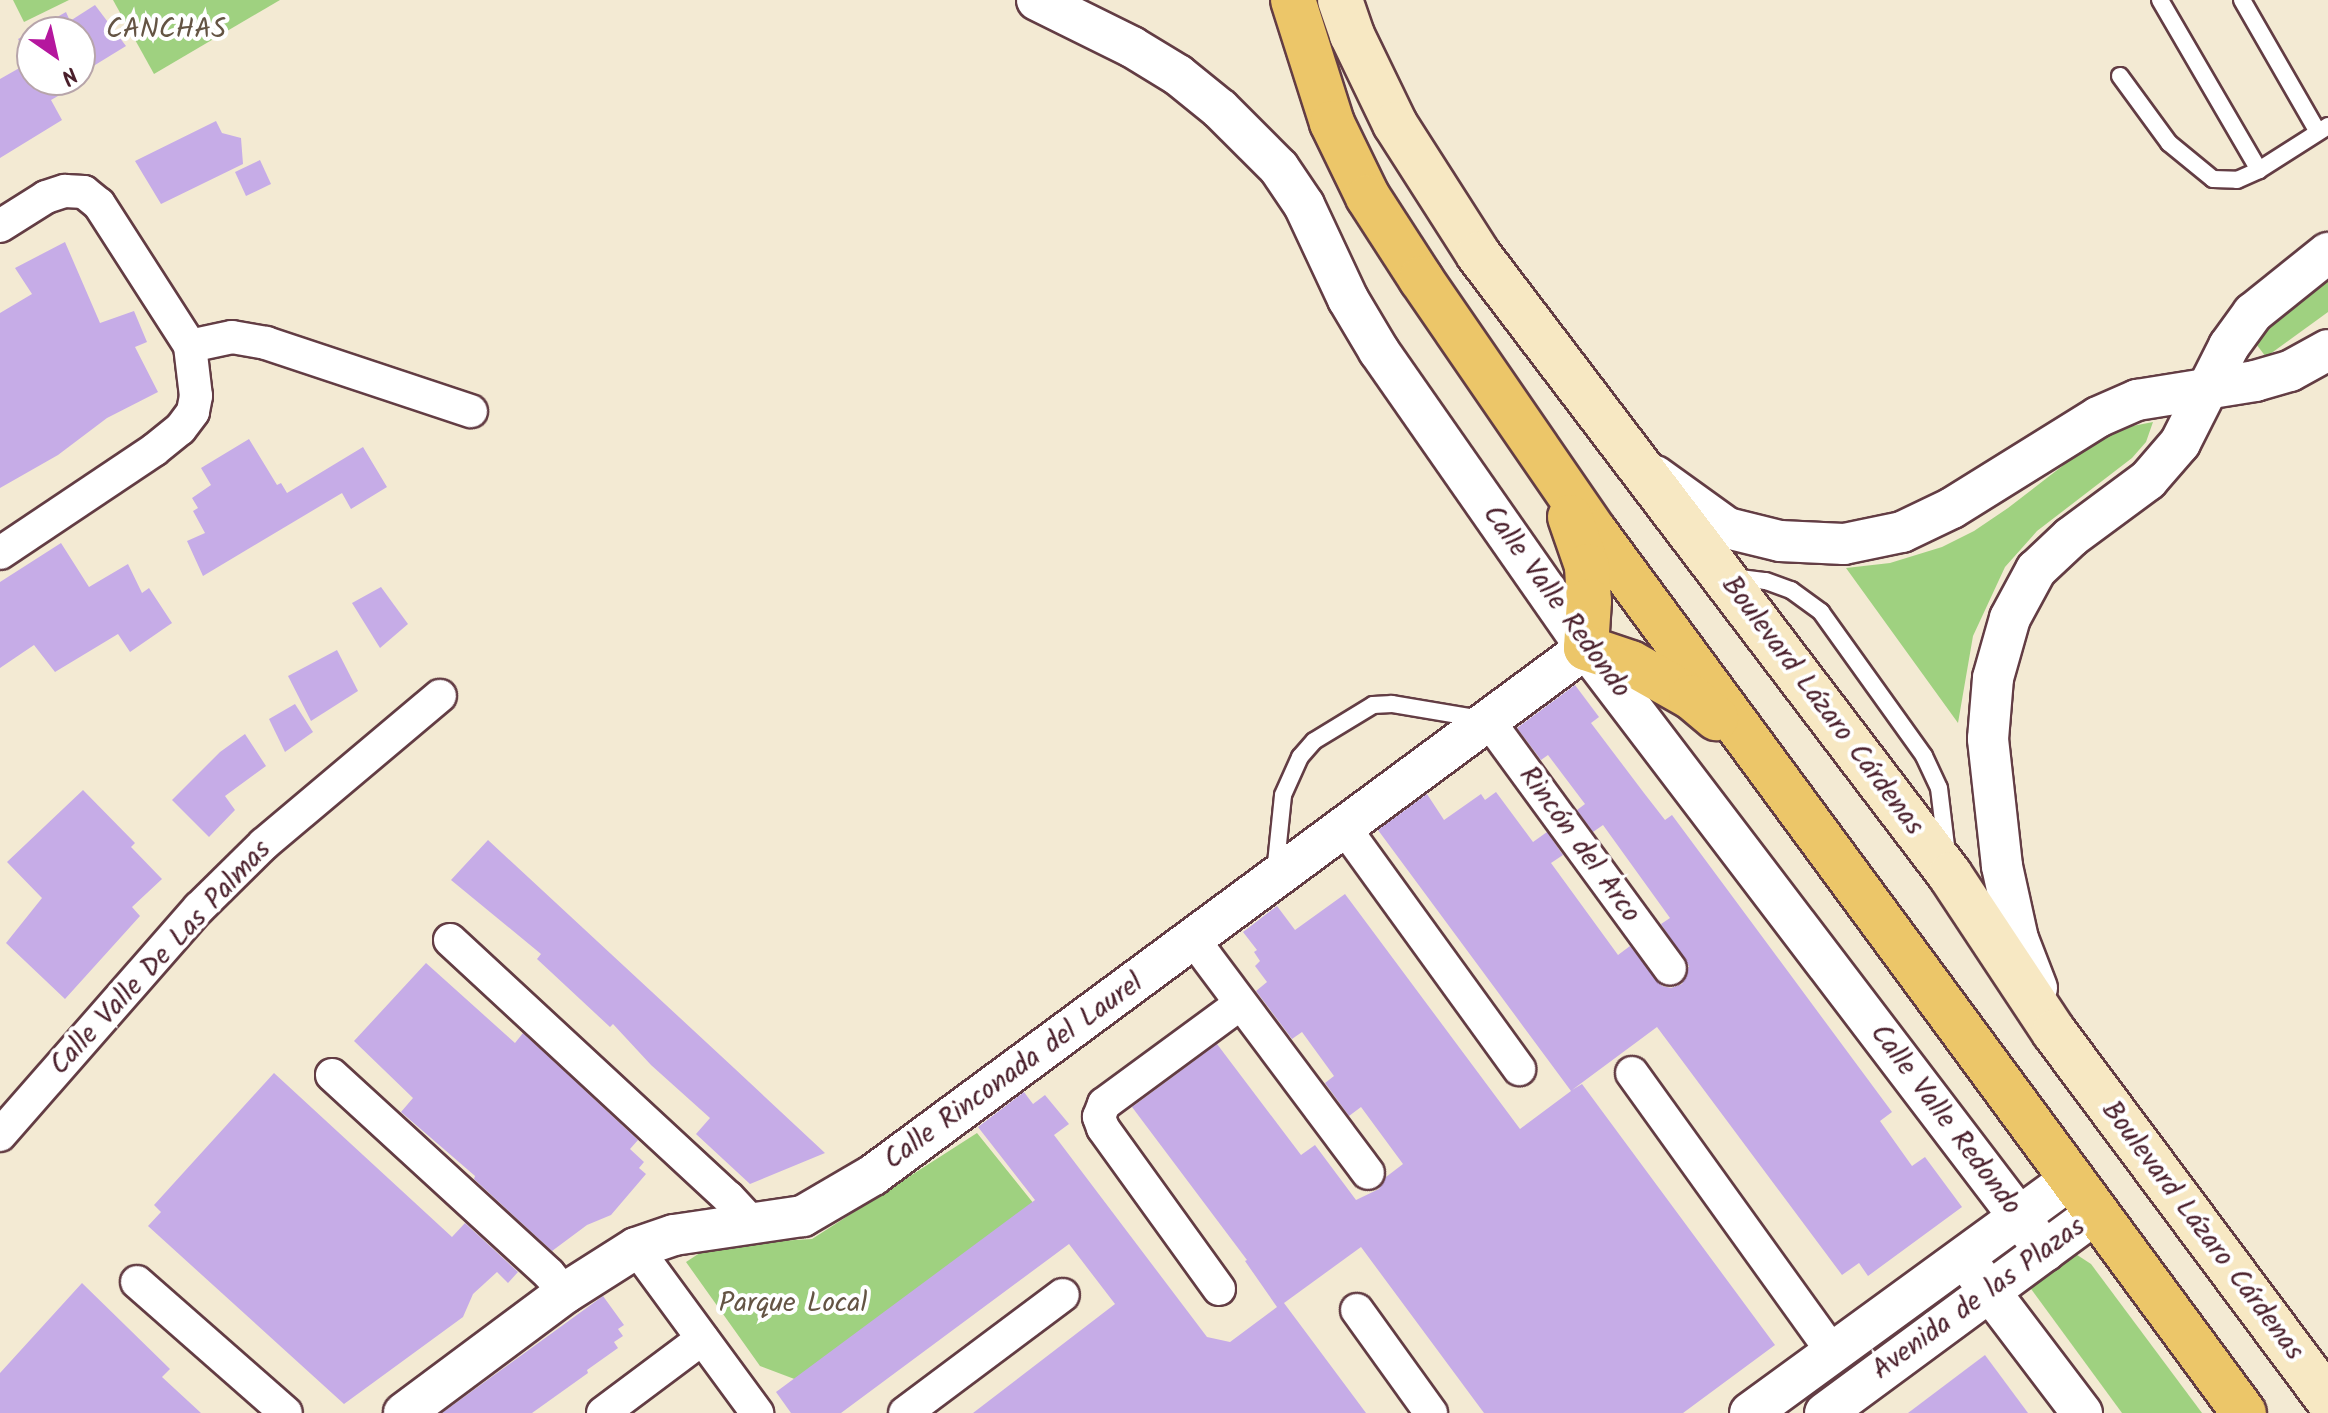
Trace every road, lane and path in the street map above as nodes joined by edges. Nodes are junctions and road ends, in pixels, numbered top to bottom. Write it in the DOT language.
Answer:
graph roads {
  1 [pos="1037,0"];
  2 [pos="1293,0"];
  3 [pos="1340,0"];
  4 [pos="2160,0"];
  5 [pos="2242,0"];
  6 [pos="2120,76"];
  7 [pos="2323,129"];
  8 [pos="2259,170"];
  9 [pos="0,226"];
  10 [pos="2328,253"];
  11 [pos="190,346"];
  12 [pos="2328,350"];
  13 [pos="2206,387"];
  14 [pos="471,411"];
  15 [pos="1541,453"];
  16 [pos="1632,459"];
  17 [pos="0,553"];
  18 [pos="1586,648"];
  19 [pos="440,696"];
  20 [pos="1488,720"];
  21 [pos="1763,759"];
  22 [pos="1344,827"];
  23 [pos="1274,879"];
  24 [pos="1193,939"];
  25 [pos="450,940"];
  26 [pos="1670,969"];
  27 [pos="1240,1004"];
  28 [pos="2054,1032"];
  29 [pos="1519,1069"];
  30 [pos="1632,1073"];
  31 [pos="332,1075"];
  32 [pos="0,1135"];
  33 [pos="1368,1173"];
  34 [pos="2082,1197"];
  35 [pos="2018,1216"];
  36 [pos="752,1223"];
  37 [pos="636,1248"];
  38 [pos="2045,1251"];
  39 [pos="1963,1257"];
  40 [pos="137,1282"];
  41 [pos="1219,1289"];
  42 [pos="1990,1291"];
  43 [pos="565,1293"];
  44 [pos="1063,1295"];
  45 [pos="1357,1310"];
  46 [pos="702,1339"];
  47 [pos="1833,1353"];
  48 [pos="2328,1399"];
  49 [pos="2242,1408"];
  50 [pos="286,1413"];
  51 [pos="404,1413"];
  52 [pos="603,1413"];
  53 [pos="757,1413"];
  54 [pos="905,1413"];
  55 [pos="1431,1413"];
  56 [pos="1750,1413"];
  57 [pos="1825,1413"];
  58 [pos="2082,1413"];
  1 -- 18 [label="street, Calle Valle Redondo"];
  2 -- 15 [label="highway"];
  3 -- 16 [label="main road, Boulevard Lázaro Cárdenas"];
  4 -- 8 [label="lane"];
  5 -- 7 [label="lane"];
  6 -- 8 [label="lane"];
  7 -- 8 [label="lane"];
  9 -- 11 [label="street"];
  10 -- 13 [label="street"];
  11 -- 14 [label="street"];
  11 -- 17 [label="street"];
  12 -- 13 [label="street"];
  13 -- 16 [label="street"];
  13 -- 28 [label="street"];
  15 -- 18 [label="highway"];
  15 -- 21 [label="highway"];
  16 -- 28 [label="main road, Boulevard Lázaro Cárdenas"];
  18 -- 20 [label="street, Calle Rinconada del Laurel"];
  18 -- 21 [label="highway"];
  18 -- 35 [label="street, Calle Valle Redondo"];
  19 -- 32 [label="street, Calle Valle De Las Palmas"];
  20 -- 22 [label="street, Calle Rinconada del Laurel"];
  20 -- 23 [label="lane"];
  20 -- 26 [label="street, Rincón del Arco"];
  21 -- 34 [label="highway"];
  22 -- 23 [label="street, Calle Rinconada del Laurel"];
  22 -- 29 [label="street"];
  23 -- 24 [label="street, Calle Rinconada del Laurel"];
  24 -- 27 [label="street"];
  24 -- 36 [label="street, Calle Rinconada del Laurel"];
  25 -- 36 [label="street"];
  27 -- 33 [label="street"];
  27 -- 41 [label="street"];
  28 -- 48 [label="main road, Boulevard Lázaro Cárdenas"];
  30 -- 47 [label="street"];
  31 -- 43 [label="street"];
  34 -- 35 [label="street, Avenida de las Plazas"];
  34 -- 38 [label="street, Avenida de las Plazas"];
  34 -- 49 [label="highway"];
  35 -- 38 [label="street, Calle Valle Redondo"];
  35 -- 39 [label="street, Avenida de las Plazas"];
  36 -- 37 [label="street, Calle Rinconada del Laurel"];
  37 -- 43 [label="street, Calle Rinconada del Laurel"];
  37 -- 46 [label="street"];
  38 -- 42 [label="street, Avenida de las Plazas"];
  39 -- 42 [label="street"];
  39 -- 47 [label="street, Avenida de las Plazas"];
  40 -- 50 [label="street"];
  42 -- 57 [label="street, Avenida de las Plazas"];
  42 -- 58 [label="street"];
  43 -- 51 [label="street, Calle Rinconada del Laurel"];
  44 -- 54 [label="street"];
  45 -- 55 [label="street"];
  46 -- 52 [label="street"];
  46 -- 53 [label="street"];
  47 -- 56 [label="street, Avenida de las Plazas"];
}
